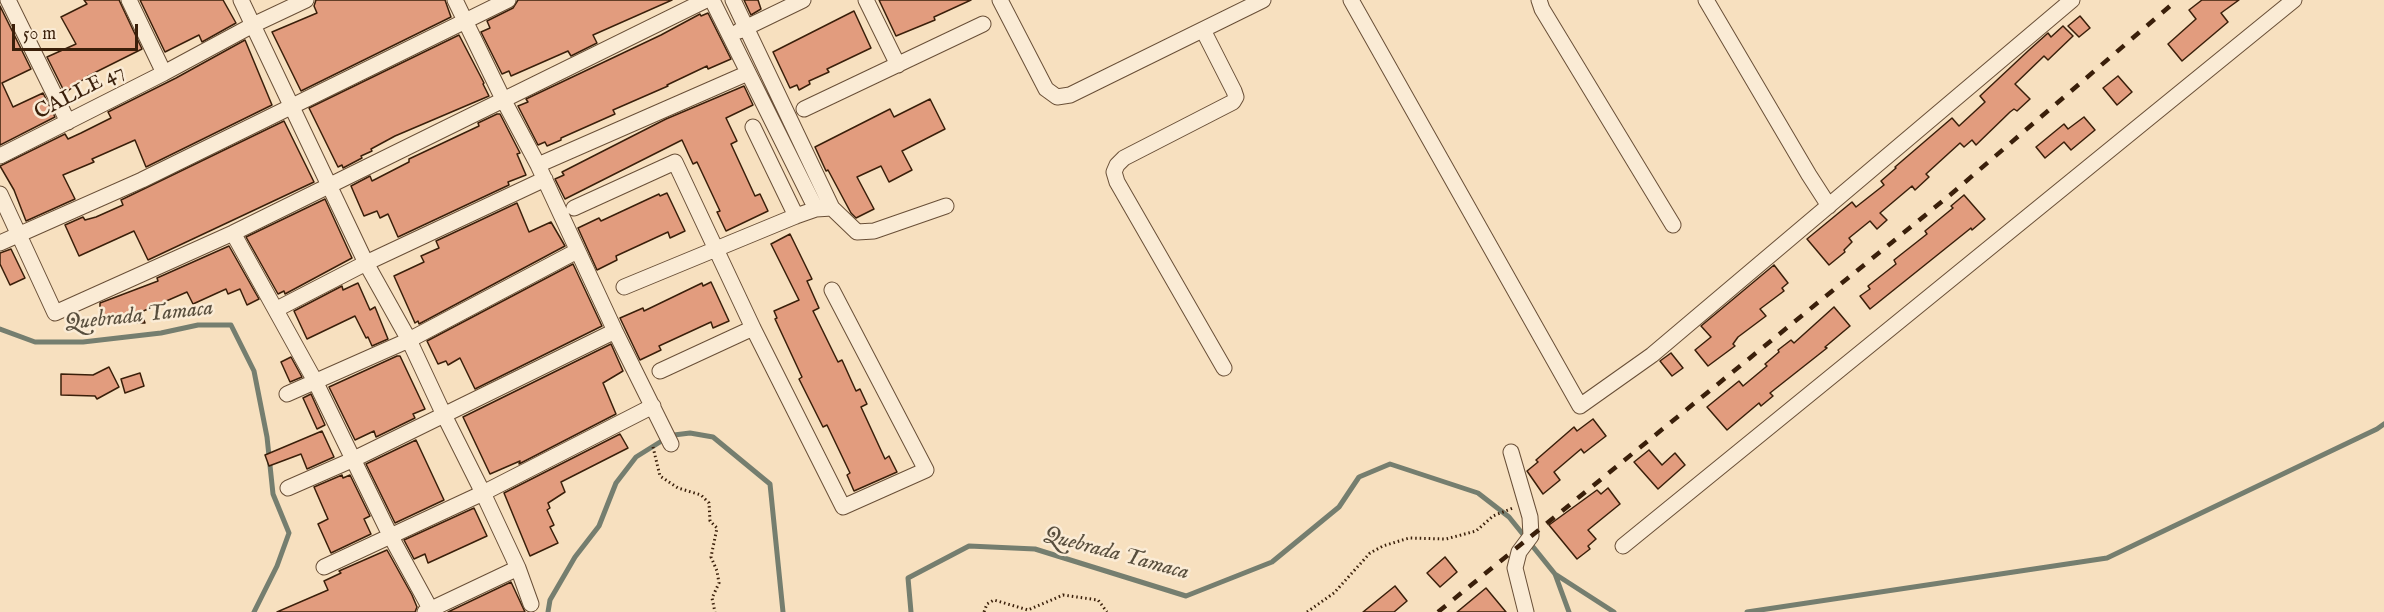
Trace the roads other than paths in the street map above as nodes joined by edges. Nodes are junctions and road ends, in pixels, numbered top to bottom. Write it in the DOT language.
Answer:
graph roads {
  1 [pos="8,0"];
  2 [pos="129,0"];
  3 [pos="241,0"];
  4 [pos="306,0"];
  5 [pos="455,0"];
  6 [pos="508,0"];
  7 [pos="706,0"];
  8 [pos="712,0"];
  9 [pos="733,0"];
  10 [pos="803,0"];
  11 [pos="866,0"];
  12 [pos="1000,0"];
  13 [pos="1263,0"];
  14 [pos="1351,0"];
  15 [pos="1539,0"];
  16 [pos="1706,0"];
  17 [pos="2294,0"];
  18 [pos="2067,2"];
  19 [pos="465,21"];
  20 [pos="983,24"];
  21 [pos="253,25"];
  22 [pos="747,28"];
  23 [pos="1203,30"];
  24 [pos="730,34"];
  25 [pos="898,65"];
  26 [pos="164,73"];
  27 [pos="748,73"];
  28 [pos="504,101"];
  29 [pos="292,105"];
  30 [pos="804,109"];
  31 [pos="68,122"];
  32 [pos="753,127"];
  33 [pos="0,156"];
  34 [pos="538,165"];
  35 [pos="545,179"];
  36 [pos="330,186"];
  37 [pos="0,194"];
  38 [pos="946,206"];
  39 [pos="1830,206"];
  40 [pos="574,208"];
  41 [pos="832,208"];
  42 [pos="816,209"];
  43 [pos="796,216"];
  44 [pos="1673,225"];
  45 [pos="233,233"];
  46 [pos="20,235"];
  47 [pos="0,243"];
  48 [pos="716,250"];
  49 [pos="577,251"];
  50 [pos="366,263"];
  51 [pos="624,287"];
  52 [pos="832,290"];
  53 [pos="277,309"];
  54 [pos="753,328"];
  55 [pos="615,331"];
  56 [pos="409,340"];
  57 [pos="1224,368"];
  58 [pos="660,371"];
  59 [pos="315,381"];
  60 [pos="287,394"];
  61 [pos="653,406"];
  62 [pos="444,415"];
  63 [pos="671,444"];
  64 [pos="1511,452"];
  65 [pos="352,460"];
  66 [pos="288,488"];
  67 [pos="483,493"];
  68 [pos="390,535"];
  69 [pos="1623,546"];
  70 [pos="324,567"];
  71 [pos="518,568"];
  72 [pos="531,604"];
  73 [pos="429,611"];
  74 [pos="1526,612"];
  1 -- 31 [label="street"];
  2 -- 26 [label="street"];
  3 -- 21 [label="street"];
  4 -- 21 [label="street, CALLE 47"];
  5 -- 19 [label="street"];
  6 -- 19 [label="street"];
  7 -- 28 [label="street"];
  8 -- 24 [label="street"];
  9 -- 22 [label="street"];
  10 -- 22 [label="street"];
  11 -- 25 [label="street"];
  12 -- 23 [label="street"];
  13 -- 23 [label="street"];
  14 -- 39 [label="street"];
  15 -- 44 [label="street"];
  16 -- 39 [label="street"];
  17 -- 69 [label="street"];
  18 -- 39 [label="street"];
  19 -- 28 [label="street"];
  19 -- 29 [label="street"];
  20 -- 25 [label="street"];
  21 -- 26 [label="street, CALLE 47"];
  21 -- 29 [label="street"];
  22 -- 24 [label="street"];
  22 -- 41 [label="street"];
  23 -- 57 [label="street"];
  24 -- 27 [label="street"];
  25 -- 30 [label="street"];
  26 -- 31 [label="street, CALLE 47"];
  27 -- 34 [label="street"];
  27 -- 42 [label="street"];
  28 -- 34 [label="street"];
  28 -- 36 [label="street"];
  29 -- 36 [label="street"];
  29 -- 46 [label="street"];
  31 -- 33 [label="street, CALLE 47"];
  32 -- 43 [label="street"];
  34 -- 35 [label="street"];
  35 -- 49 [label="street"];
  35 -- 50 [label="street"];
  36 -- 45 [label="street"];
  36 -- 50 [label="street"];
  37 -- 46 [label="street"];
  38 -- 41 [label="street"];
  40 -- 48 [label="street"];
  41 -- 42 [label="street"];
  42 -- 43 [label="street"];
  43 -- 48 [label="street"];
  45 -- 46 [label="street"];
  45 -- 53 [label="street"];
  46 -- 47 [label="street"];
  48 -- 51 [label="street"];
  48 -- 54 [label="street"];
  49 -- 55 [label="street"];
  49 -- 56 [label="street"];
  50 -- 53 [label="street"];
  50 -- 56 [label="street"];
  52 -- 54 [label="street"];
  53 -- 59 [label="street"];
  54 -- 58 [label="street"];
  55 -- 61 [label="street"];
  55 -- 62 [label="street"];
  56 -- 59 [label="street"];
  56 -- 62 [label="street"];
  59 -- 60 [label="street"];
  59 -- 65 [label="street"];
  61 -- 63 [label="street"];
  61 -- 67 [label="street"];
  62 -- 65 [label="street"];
  62 -- 67 [label="street"];
  64 -- 74 [label="street"];
  65 -- 66 [label="street"];
  65 -- 68 [label="street"];
  67 -- 68 [label="street"];
  67 -- 71 [label="street"];
  68 -- 70 [label="street"];
  68 -- 73 [label="street"];
  71 -- 72 [label="street"];
  71 -- 73 [label="street"];
}
